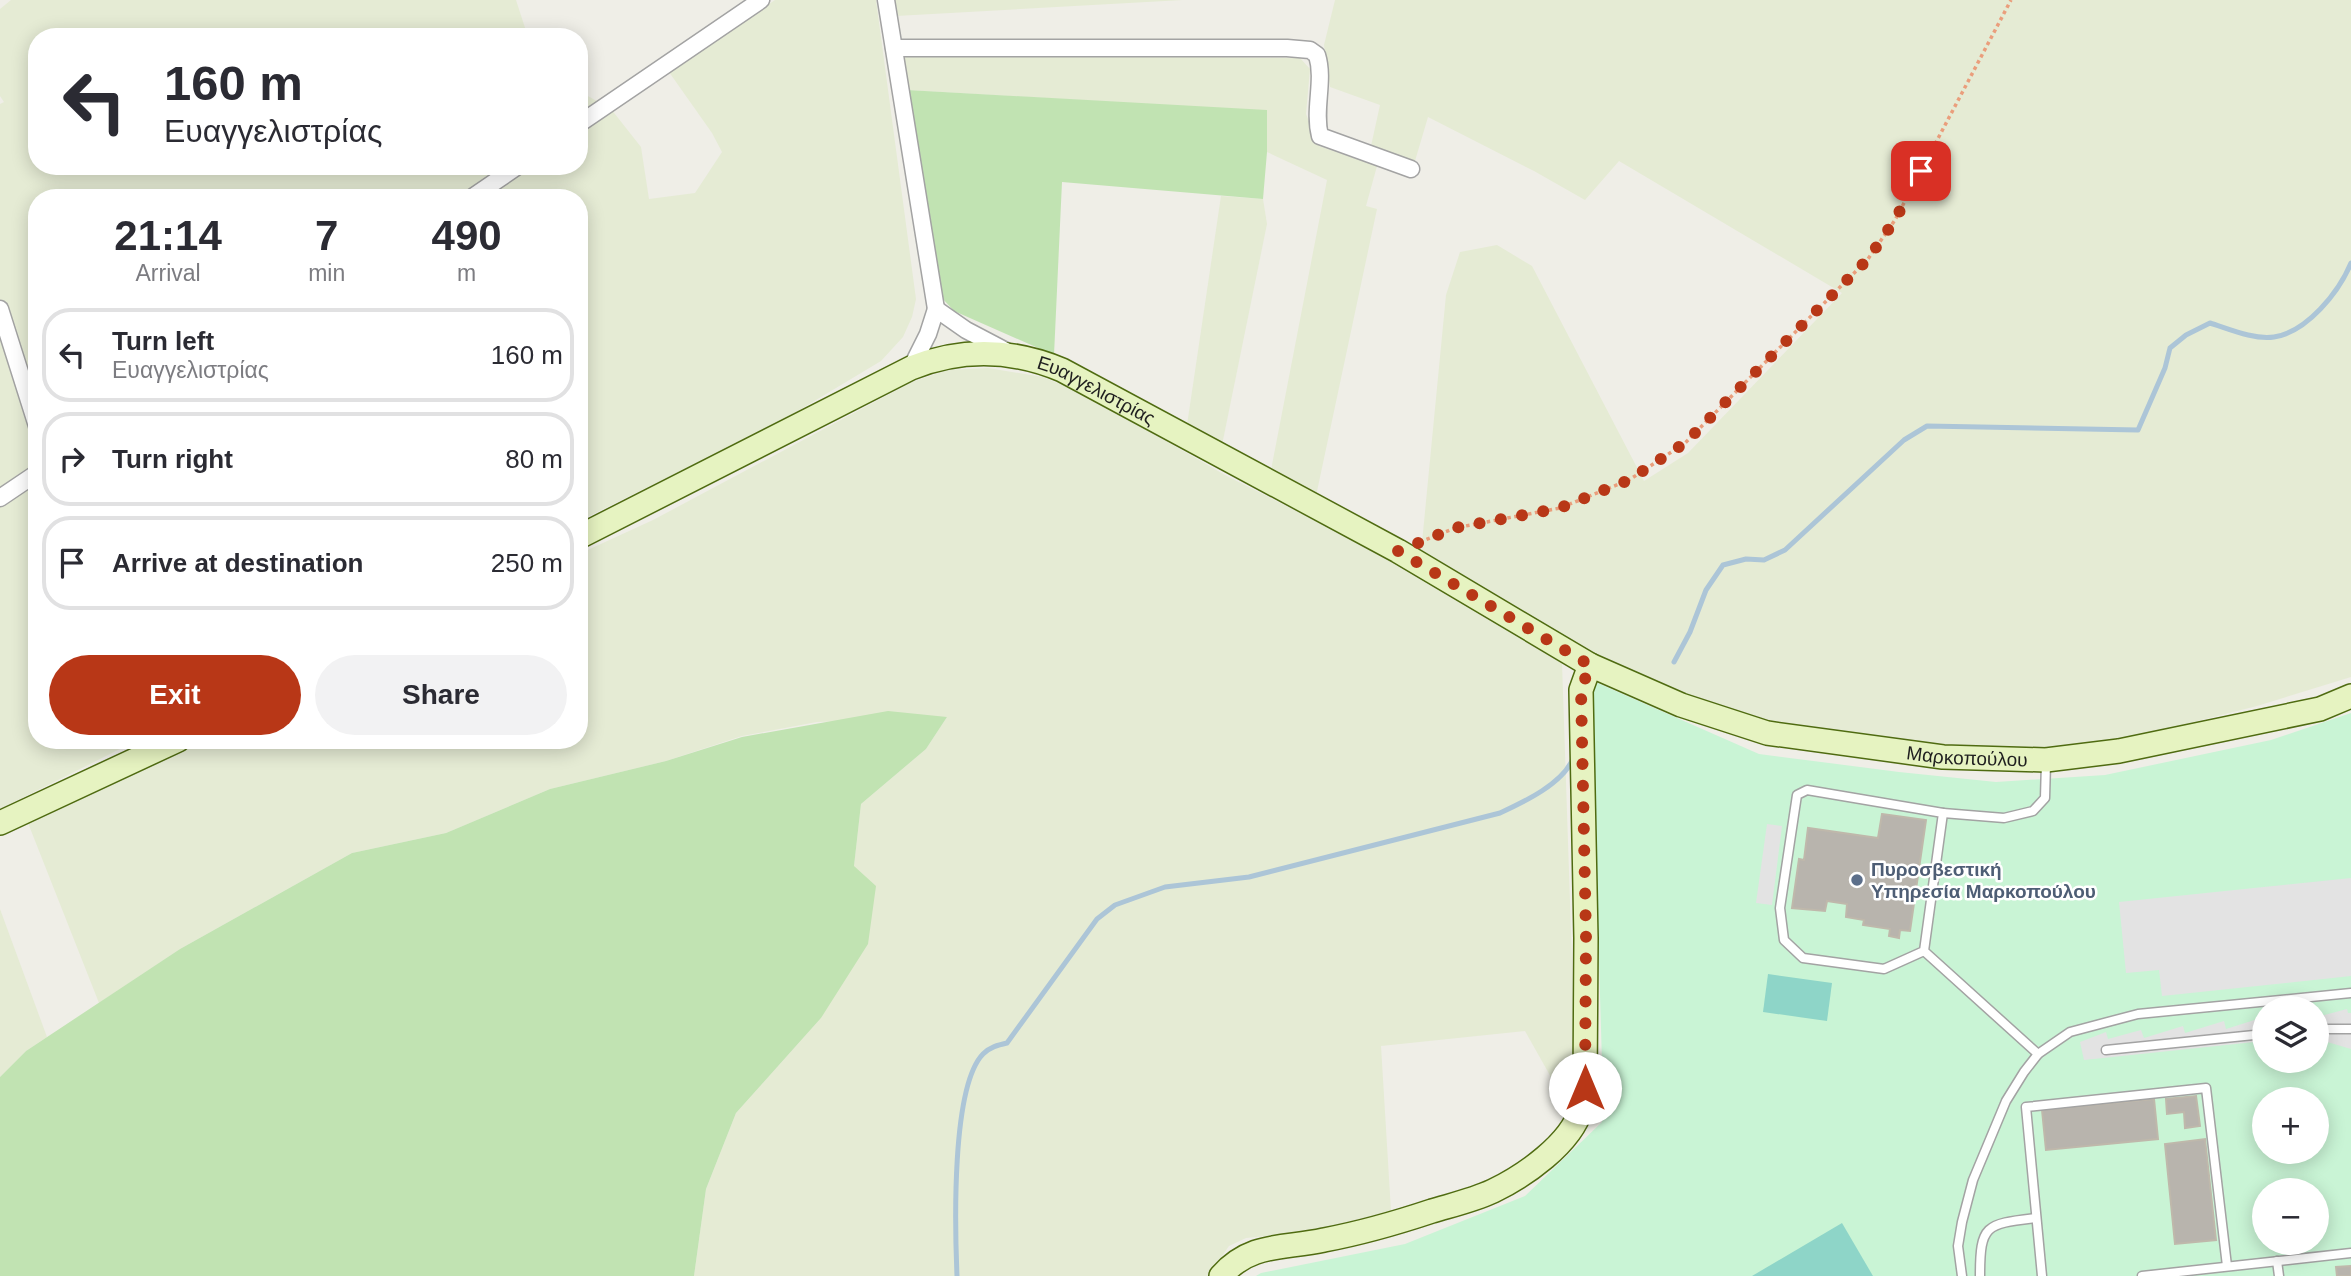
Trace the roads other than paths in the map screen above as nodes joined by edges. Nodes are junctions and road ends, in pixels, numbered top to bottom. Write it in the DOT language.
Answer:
graph roads {
  1 [pos="761,0"];
  2 [pos="887,0"];
  3 [pos="894,48"];
  4 [pos="588,118"];
  5 [pos="1411,169"];
  6 [pos="504,175"];
  7 [pos="484,189"];
  8 [pos="0,309"];
  9 [pos="936,309"];
  10 [pos="1011,354"];
  11 [pos="911,368"];
  12 [pos="28,398"];
  13 [pos="28,479"];
  14 [pos="0,498"];
  15 [pos="588,532"];
  16 [pos="1590,665"];
  17 [pos="2351,696"];
  18 [pos="159,749"];
  19 [pos="2046,760"];
  20 [pos="1943,813"];
  21 [pos="0,823"];
  22 [pos="1924,951"];
  23 [pos="2351,993"];
  24 [pos="2329,1029"];
  25 [pos="2351,1029"];
  26 [pos="2252,1035"];
  27 [pos="2106,1050"];
  28 [pos="2038,1054"];
  29 [pos="2036,1218"];
  30 [pos="2351,1253"];
  31 [pos="2277,1261"];
  32 [pos="2227,1266"];
  33 [pos="1222,1276"];
  34 [pos="1962,1276"];
  35 [pos="1980,1276"];
  36 [pos="2042,1276"];
  37 [pos="2142,1276"];
  38 [pos="2279,1276"];
  1 -- 4 [label="street"];
  2 -- 3 [label="street"];
  3 -- 5 [label="street"];
  3 -- 9 [label="street"];
  6 -- 7 [label="street"];
  8 -- 12 [label="street"];
  9 -- 10 [label="street"];
  9 -- 11 [label="street"];
  10 -- 11 [label="main road, Ευαγγελιστρίας"];
  10 -- 16 [label="main road, Ευαγγελιστρίας"];
  11 -- 15 [label="main road, Ευαγγελιστρίας"];
  13 -- 14 [label="street"];
  16 -- 19 [label="main road, Μαρκοπούλου"];
  16 -- 33 [label="main road"];
  17 -- 19 [label="main road, Μαρκοπούλου"];
  18 -- 21 [label="main road"];
  19 -- 20 [label="lane"];
  20 -- 22 [label="lane"];
  20 -- 22 [label="lane"];
  22 -- 28 [label="lane"];
  23 -- 28 [label="lane"];
  24 -- 25 [label="lane"];
  26 -- 27 [label="lane"];
  28 -- 34 [label="lane"];
  29 -- 32 [label="lane"];
  29 -- 35 [label="lane"];
  29 -- 36 [label="lane"];
  30 -- 31 [label="lane"];
  31 -- 32 [label="lane"];
  31 -- 38 [label="lane"];
  32 -- 37 [label="lane"];
}
